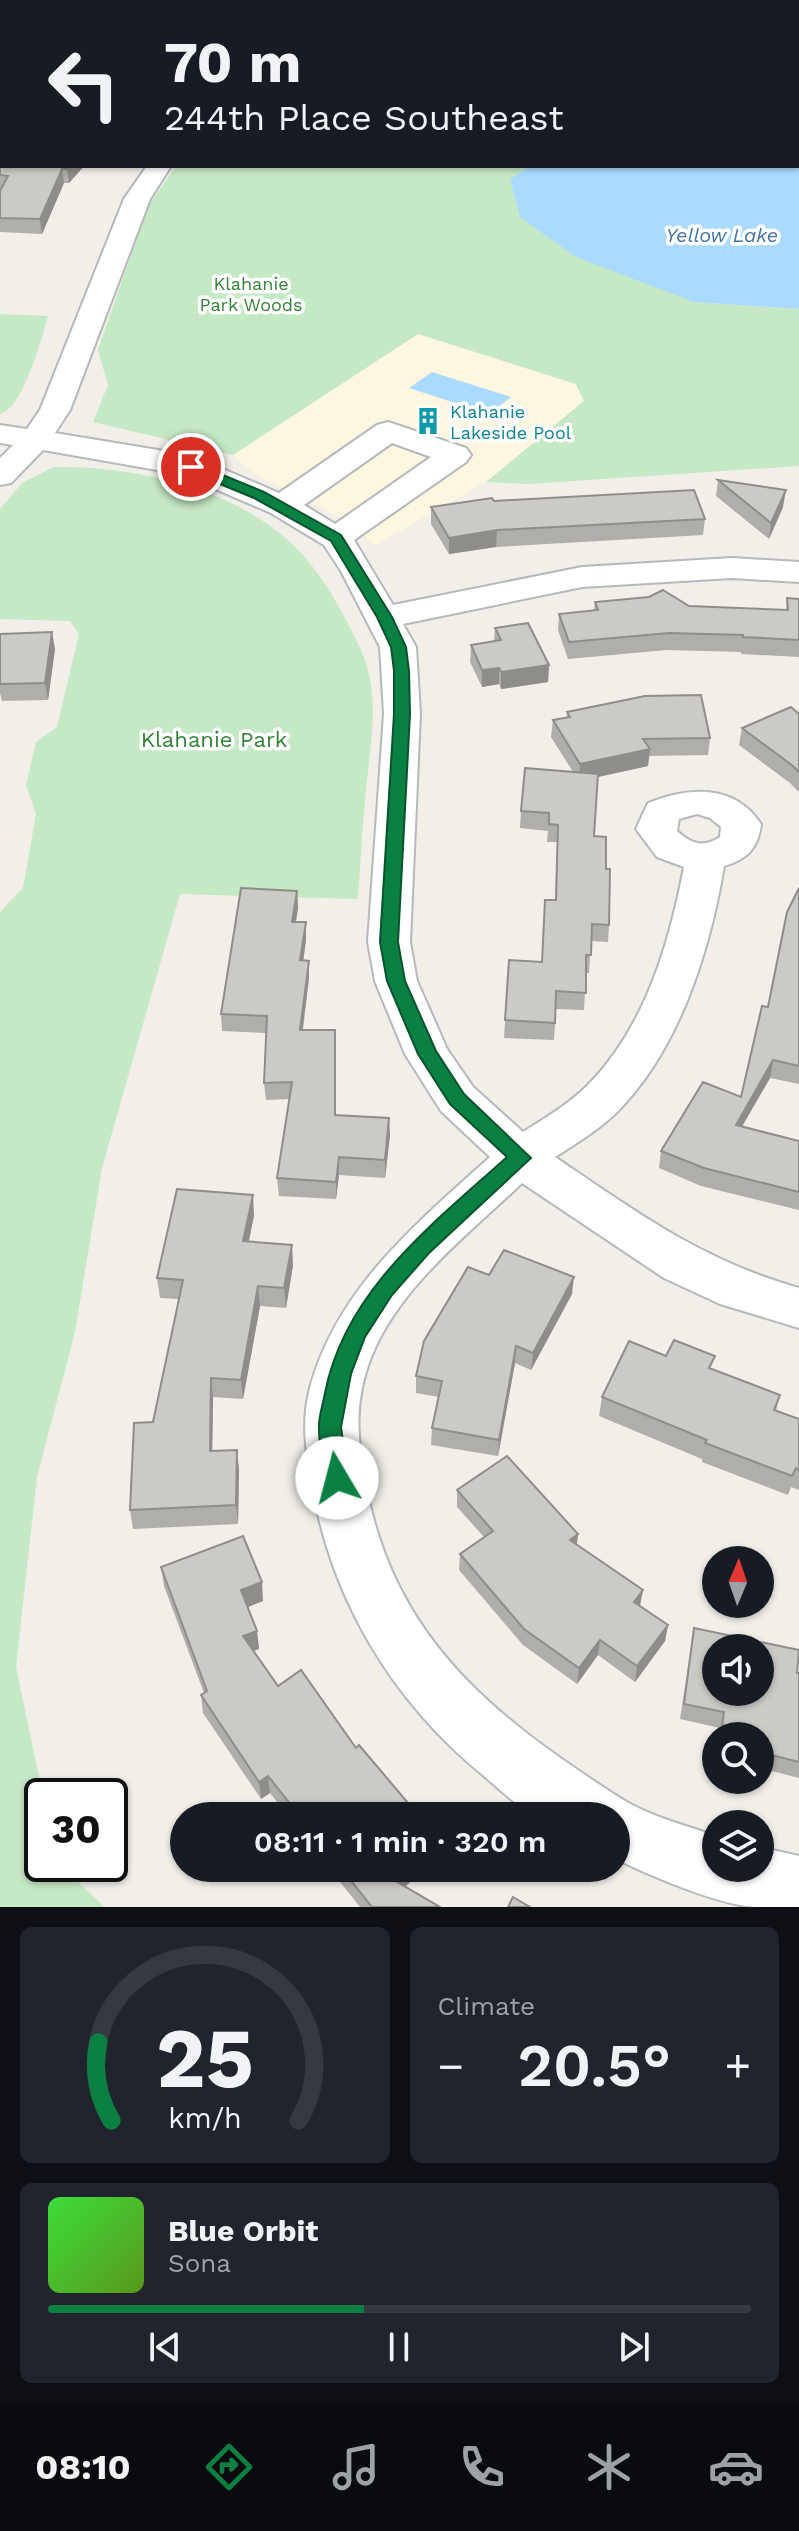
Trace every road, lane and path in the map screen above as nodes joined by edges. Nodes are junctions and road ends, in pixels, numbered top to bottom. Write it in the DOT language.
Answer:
graph roads {
  1 [pos="158,168"];
  2 [pos="0,434"];
  3 [pos="35,440"];
  4 [pos="0,476"];
  5 [pos="282,506"];
  6 [pos="336,538"];
  7 [pos="799,572"];
  8 [pos="384,617"];
  9 [pos="706,857"];
  10 [pos="521,1158"];
  11 [pos="799,1308"];
  12 [pos="574,1802"];
  13 [pos="630,1834"];
  14 [pos="702,1862"];
  15 [pos="774,1881"];
  16 [pos="799,1887"];
  1 -- 3 [label="street"];
  2 -- 3 [label="street"];
  3 -- 4 [label="street"];
  3 -- 5 [label="street"];
  5 -- 6 [label="street"];
  5 -- 6 [label="street"];
  6 -- 8 [label="street"];
  7 -- 8 [label="street"];
  8 -- 10 [label="street"];
  9 -- 10 [label="street"];
  10 -- 11 [label="street"];
  10 -- 12 [label="street"];
  13 -- 14 [label="street"];
  15 -- 16 [label="street"];
}
